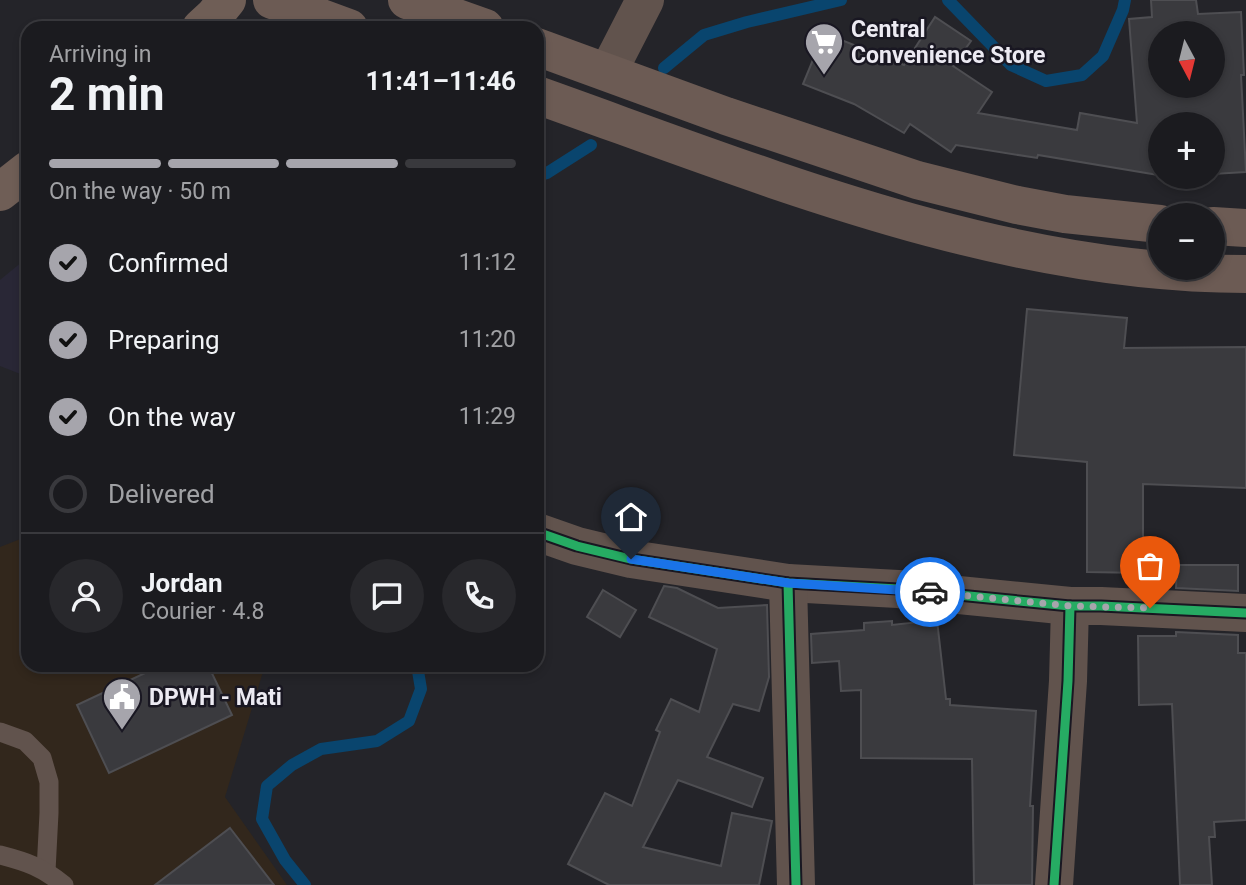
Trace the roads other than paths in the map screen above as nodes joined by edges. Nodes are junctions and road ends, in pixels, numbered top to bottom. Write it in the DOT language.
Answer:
graph roads {
  1 [pos="227,0"];
  2 [pos="272,0"];
  3 [pos="407,0"];
  4 [pos="645,0"];
  5 [pos="209,21"];
  6 [pos="330,21"];
  7 [pos="466,21"];
  8 [pos="544,49"];
  9 [pos="608,72"];
  10 [pos="544,97"];
  11 [pos="21,176"];
  12 [pos="0,192"];
  13 [pos="1148,223"];
  14 [pos="1225,227"];
  15 [pos="1246,228"];
  16 [pos="1246,274"];
  17 [pos="544,534"];
  18 [pos="788,583"];
  19 [pos="1070,606"];
  20 [pos="1246,613"];
  21 [pos="0,732"];
  22 [pos="0,855"];
  23 [pos="46,871"];
  24 [pos="64,885"];
  25 [pos="796,885"];
  26 [pos="1055,885"];
  1 -- 5 [label="street"];
  2 -- 6 [label="main road"];
  3 -- 7 [label="main road"];
  4 -- 9 [label="street"];
  8 -- 9 [label="main road"];
  9 -- 13 [label="main road"];
  10 -- 16 [label="main road"];
  11 -- 12 [label="street"];
  14 -- 15 [label="main road"];
  17 -- 18 [label="street"];
  18 -- 19 [label="street"];
  18 -- 25 [label="street"];
  19 -- 20 [label="street"];
  19 -- 26 [label="street"];
  21 -- 23 [label="lane"];
  22 -- 23 [label="lane"];
  23 -- 24 [label="lane"];
}
